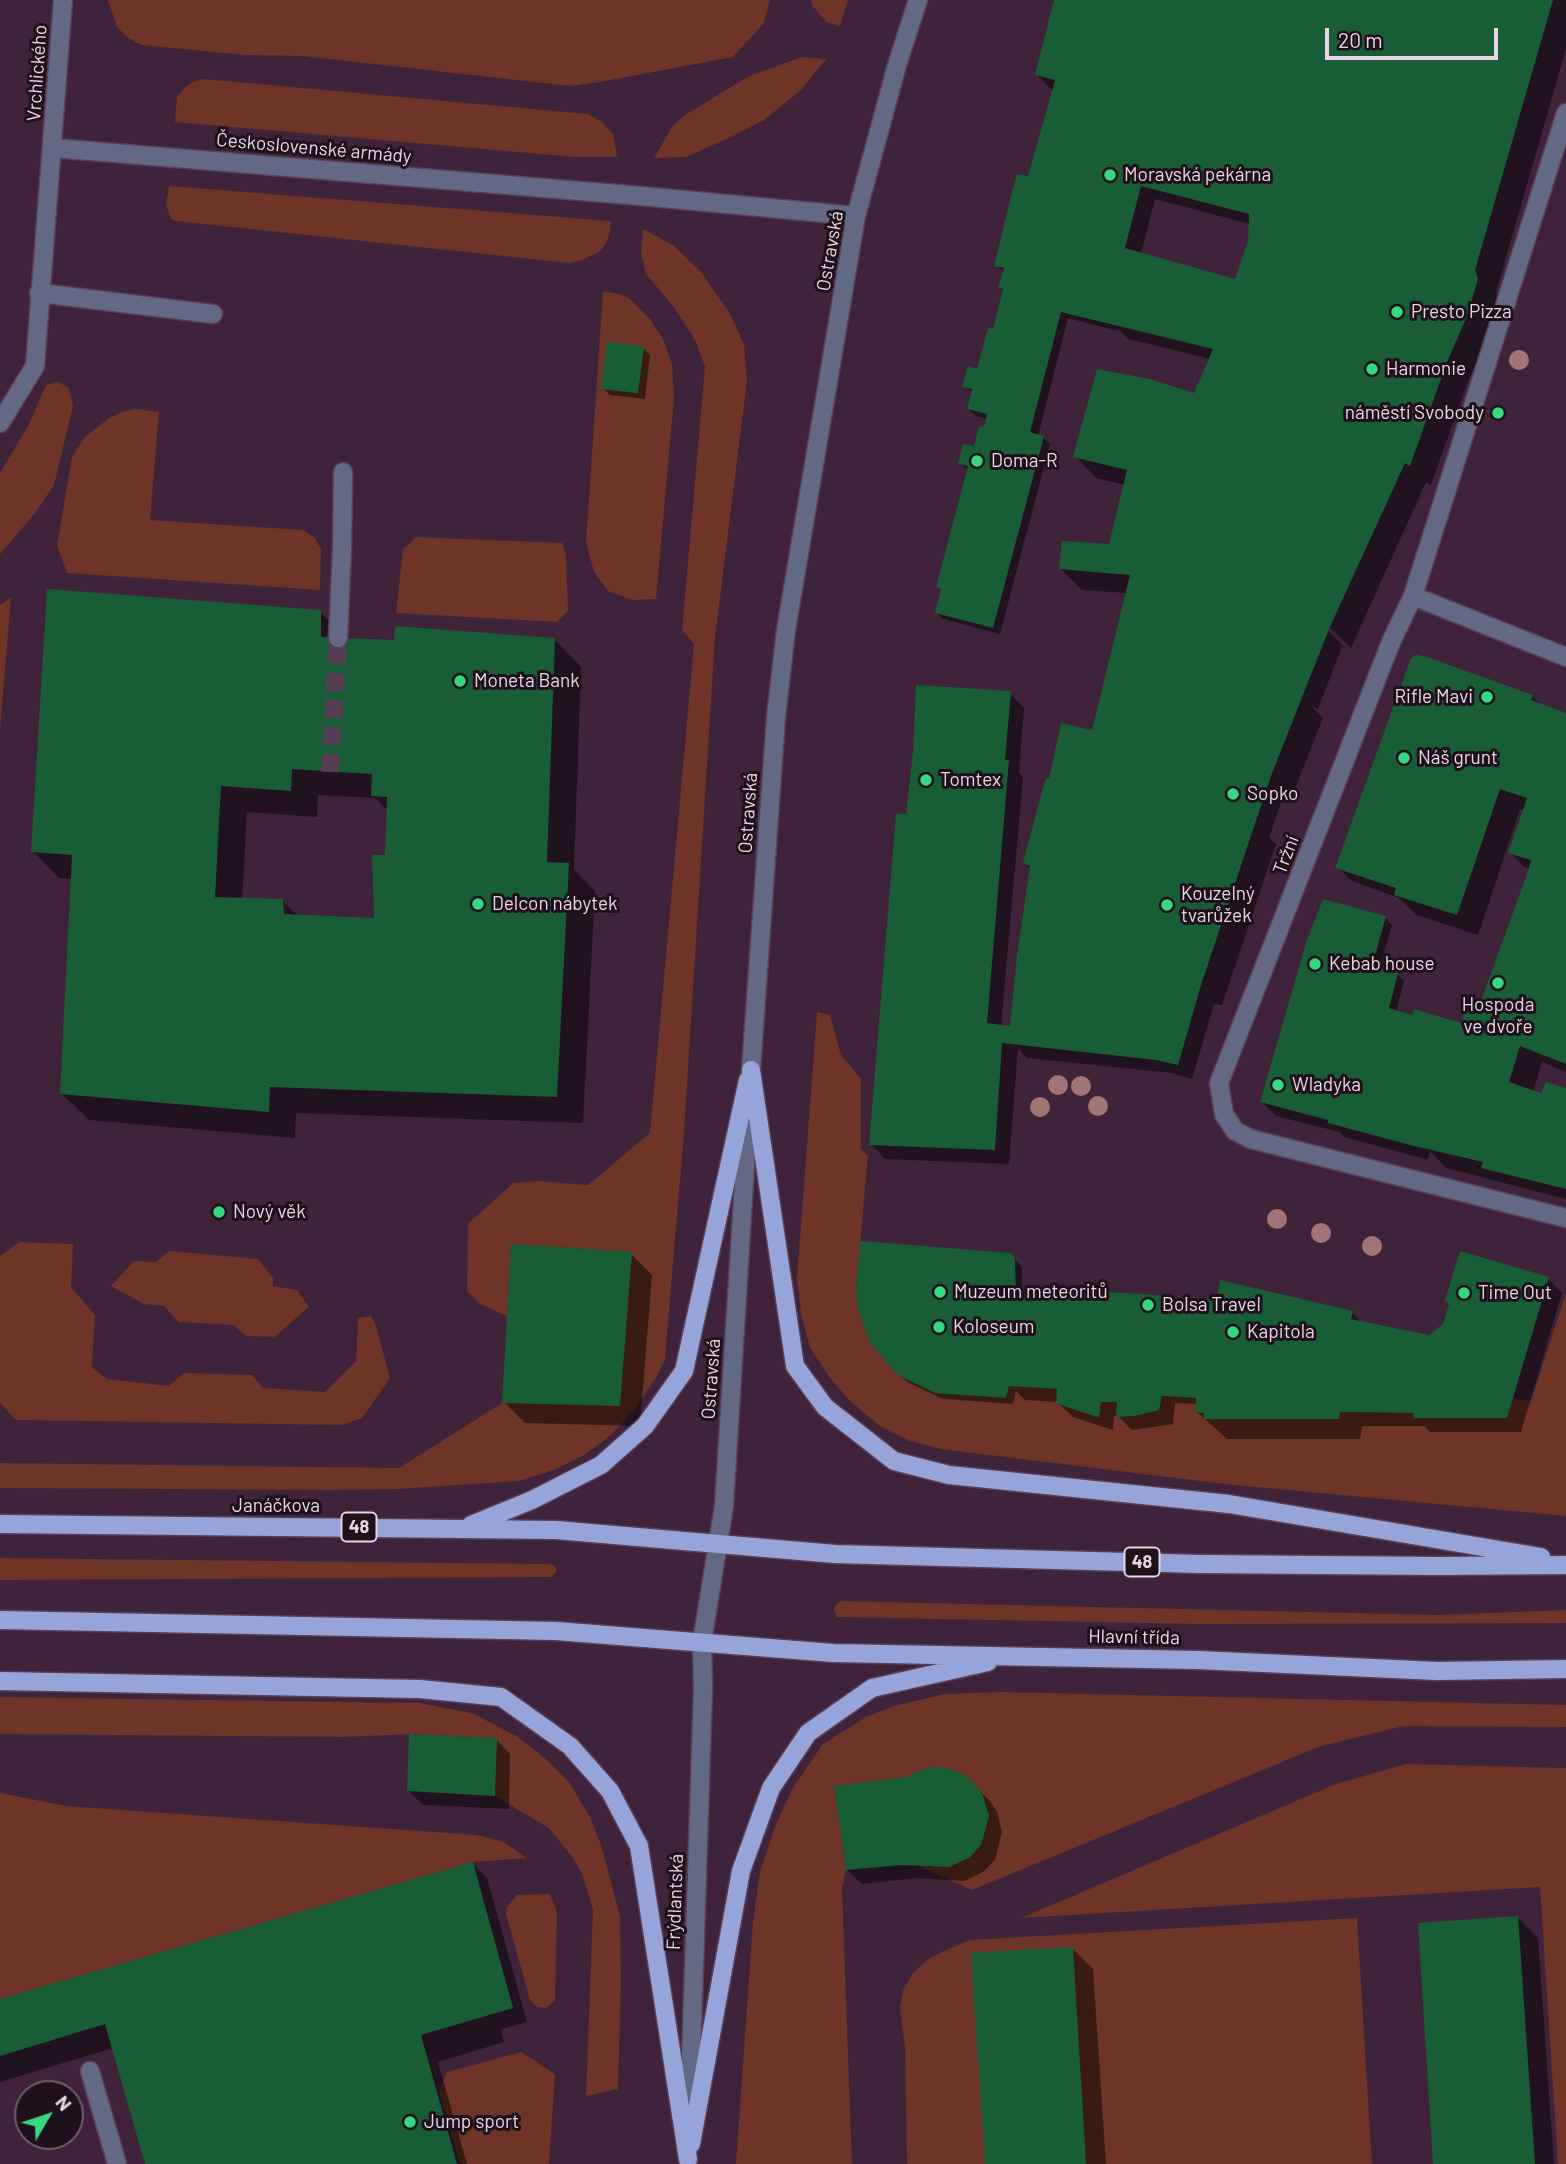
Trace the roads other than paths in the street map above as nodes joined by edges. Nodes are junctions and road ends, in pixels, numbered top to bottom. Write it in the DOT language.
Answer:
graph roads {
  1 [pos="63,0"];
  2 [pos="918,0"];
  3 [pos="1566,113"];
  4 [pos="53,148"];
  5 [pos="856,216"];
  6 [pos="39,293"];
  7 [pos="213,314"];
  8 [pos="0,423"];
  9 [pos="343,472"];
  10 [pos="1413,596"];
  11 [pos="338,638"];
  12 [pos="1566,657"];
  13 [pos="751,1070"];
  14 [pos="1566,1218"];
  15 [pos="0,1524"];
  16 [pos="464,1528"];
  17 [pos="718,1544"];
  18 [pos="1566,1563"];
  19 [pos="0,1620"];
  20 [pos="702,1642"];
  21 [pos="1016,1656"];
  22 [pos="1566,1669"];
  23 [pos="0,1681"];
  24 [pos="90,2071"];
  25 [pos="688,2161"];
  26 [pos="117,2164"];
  1 -- 4 [label="street, Vrchlického"];
  2 -- 5 [label="street, Ostravská"];
  3 -- 10 [label="street, Tržní"];
  4 -- 5 [label="street, Československé armády"];
  4 -- 6 [label="street"];
  5 -- 13 [label="street, Ostravská"];
  6 -- 7 [label="street"];
  6 -- 8 [label="street"];
  9 -- 11 [label="street"];
  10 -- 12 [label="street"];
  10 -- 14 [label="street, Tržní"];
  13 -- 16 [label="main road, 48"];
  13 -- 17 [label="street, Ostravská"];
  13 -- 18 [label="main road, 48"];
  15 -- 16 [label="main road, Janáčkova / 48"];
  16 -- 17 [label="main road, Janáčkova / 48"];
  17 -- 18 [label="main road, 48"];
  17 -- 20 [label="street, Ostravská"];
  19 -- 20 [label="main road"];
  20 -- 21 [label="main road, Hlavní třída"];
  20 -- 25 [label="street, Frýdlantská"];
  21 -- 22 [label="main road, Hlavní třída"];
  21 -- 25 [label="main road"];
  23 -- 25 [label="main road"];
  24 -- 26 [label="street"];
}
